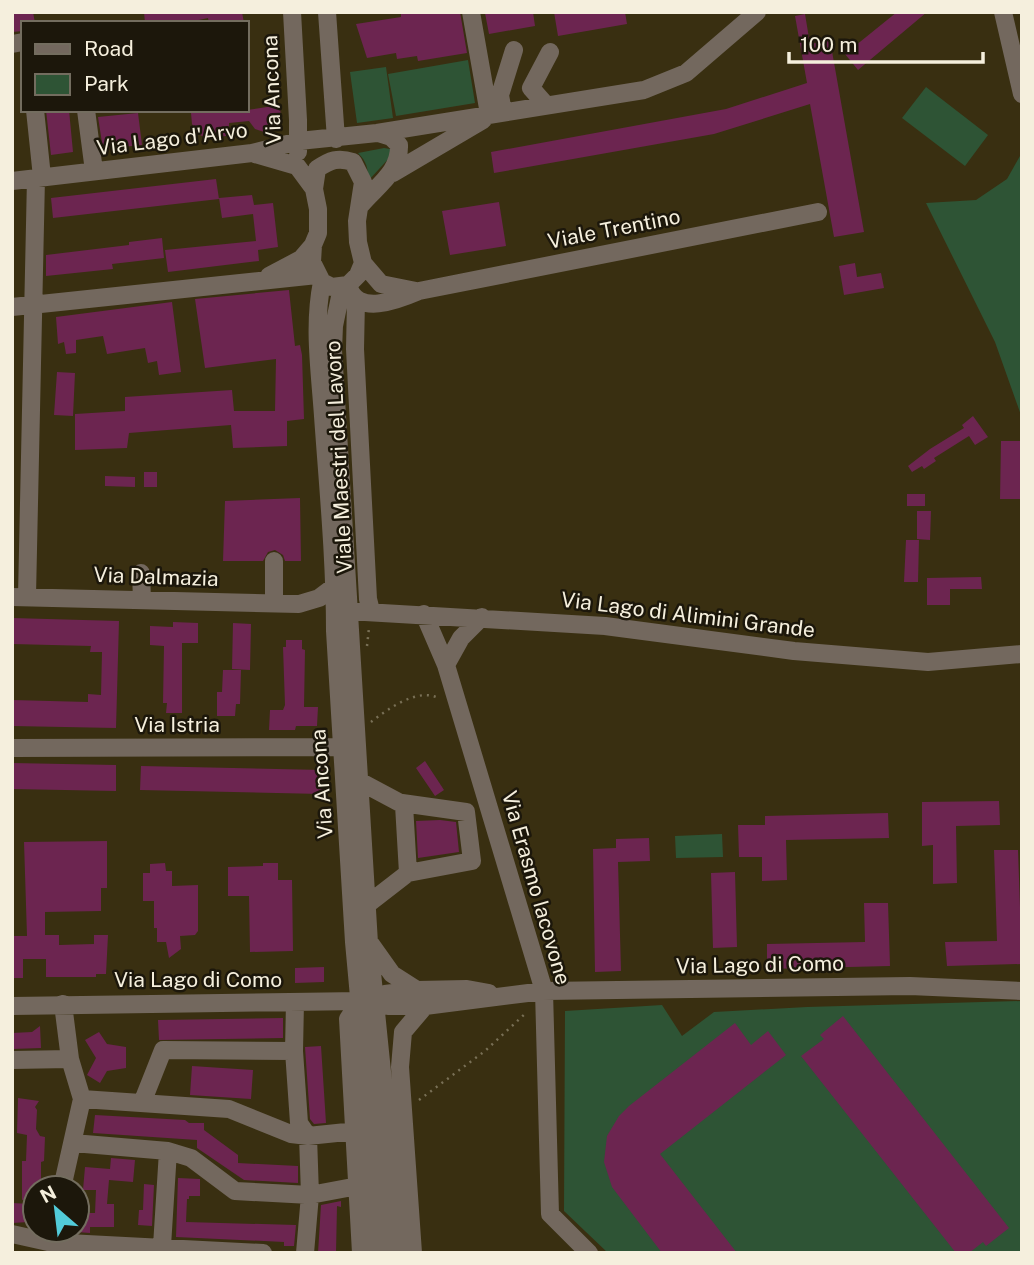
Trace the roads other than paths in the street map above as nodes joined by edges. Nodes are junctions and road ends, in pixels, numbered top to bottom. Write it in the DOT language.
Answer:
graph roads {
  1 [pos="292,12"];
  2 [pos="327,12"];
  3 [pos="471,12"];
  4 [pos="757,12"];
  5 [pos="1003,12"];
  6 [pos="514,50"];
  7 [pos="550,52"];
  8 [pos="1022,94"];
  9 [pos="546,105"];
  10 [pos="35,112"];
  11 [pos="86,112"];
  12 [pos="496,113"];
  13 [pos="377,133"];
  14 [pos="336,139"];
  15 [pos="299,141"];
  16 [pos="251,153"];
  17 [pos="297,166"];
  18 [pos="317,169"];
  19 [pos="94,172"];
  20 [pos="392,174"];
  21 [pos="39,178"];
  22 [pos="12,181"];
  23 [pos="314,189"];
  24 [pos="358,209"];
  25 [pos="818,212"];
  26 [pos="313,246"];
  27 [pos="363,263"];
  28 [pos="320,278"];
  29 [pos="256,281"];
  30 [pos="349,291"];
  31 [pos="419,291"];
  32 [pos="32,305"];
  33 [pos="12,307"];
  34 [pos="316,308"];
  35 [pos="274,561"];
  36 [pos="141,573"];
  37 [pos="335,586"];
  38 [pos="20,596"];
  39 [pos="142,600"];
  40 [pos="274,603"];
  41 [pos="299,604"];
  42 [pos="348,611"];
  43 [pos="372,611"];
  44 [pos="424,614"];
  45 [pos="482,617"];
  46 [pos="335,631"];
  47 [pos="1022,654"];
  48 [pos="446,665"];
  49 [pos="342,747"];
  50 [pos="12,748"];
  51 [pos="359,781"];
  52 [pos="402,803"];
  53 [pos="408,873"];
  54 [pos="368,904"];
  55 [pos="369,943"];
  56 [pos="544,991"];
  57 [pos="1022,991"];
  58 [pos="421,998"];
  59 [pos="368,1001"];
  60 [pos="295,1002"];
  61 [pos="63,1004"];
  62 [pos="12,1006"];
  63 [pos="294,1051"];
  64 [pos="70,1059"];
  65 [pos="12,1060"];
  66 [pos="82,1100"];
  67 [pos="142,1103"];
  68 [pos="368,1130"];
  69 [pos="308,1136"];
  70 [pos="405,1141"];
  71 [pos="73,1143"];
  72 [pos="168,1151"];
  73 [pos="65,1174"];
  74 [pos="358,1186"];
  75 [pos="310,1195"];
  76 [pos="91,1243"];
  77 [pos="162,1246"];
  78 [pos="190,1251"];
  79 [pos="263,1253"];
  80 [pos="306,1253"];
  81 [pos="361,1253"];
  82 [pos="379,1253"];
  83 [pos="396,1253"];
  84 [pos="413,1253"];
  85 [pos="589,1253"];
  1 -- 15 [label="street, Via Ancona"];
  2 -- 14 [label="street"];
  3 -- 12 [label="street"];
  4 -- 9 [label="street"];
  5 -- 8 [label="street"];
  6 -- 12 [label="street"];
  7 -- 9 [label="street"];
  9 -- 12 [label="street"];
  10 -- 21 [label="street"];
  11 -- 19 [label="street"];
  12 -- 13 [label="street"];
  12 -- 20 [label="street"];
  13 -- 14 [label="street, Via Lago d'Arvo"];
  13 -- 18 [label="street"];
  13 -- 20 [label="street"];
  14 -- 15 [label="street, Via Lago d'Arvo"];
  15 -- 16 [label="street, Via Lago d'Arvo"];
  15 -- 17 [label="street, Via Ancona"];
  16 -- 17 [label="street, Via Ancona"];
  16 -- 19 [label="street, Via Lago d'Arvo"];
  17 -- 23 [label="street, Via Ancona"];
  18 -- 23 [label="street, Via Ancona"];
  18 -- 24 [label="street"];
  19 -- 21 [label="street, Via Lago d'Arvo"];
  20 -- 24 [label="street"];
  21 -- 22 [label="street, Via Lago d'Arvo"];
  21 -- 32 [label="street"];
  23 -- 26 [label="street, Via Ancona"];
  24 -- 27 [label="street"];
  25 -- 31 [label="street, Viale Trentino"];
  26 -- 28 [label="street, Via Ancona"];
  26 -- 29 [label="street"];
  27 -- 30 [label="street, Via Ancona"];
  27 -- 31 [label="street, Viale Trentino"];
  28 -- 29 [label="street"];
  28 -- 30 [label="street"];
  28 -- 34 [label="street, Via Ancona"];
  29 -- 32 [label="street"];
  29 -- 34 [label="street"];
  30 -- 31 [label="street, Viale Trentino"];
  30 -- 42 [label="street, Via Ancona"];
  30 -- 43 [label="street, Viale Maestri del Lavoro"];
  32 -- 33 [label="street"];
  32 -- 38 [label="street"];
  34 -- 37 [label="street, Via Ancona"];
  35 -- 40 [label="street"];
  36 -- 39 [label="street"];
  37 -- 41 [label="street, Via Dalmazia"];
  37 -- 46 [label="street, Via Ancona"];
  38 -- 39 [label="street, Via Dalmazia"];
  39 -- 40 [label="street, Via Dalmazia"];
  40 -- 41 [label="street, Via Dalmazia"];
  41 -- 46 [label="street, Via Dalmazia"];
  42 -- 43 [label="street, Via Lago di Alimini Grande"];
  42 -- 51 [label="street, Via Ancona"];
  43 -- 44 [label="street, Via Lago di Alimini Grande"];
  44 -- 45 [label="street, Via Lago di Alimini Grande"];
  44 -- 48 [label="street, Via Erasmo Iacovone"];
  45 -- 47 [label="street, Via Lago di Alimini Grande"];
  45 -- 48 [label="street"];
  46 -- 49 [label="street, Via Ancona"];
  48 -- 56 [label="street, Via Erasmo Iacovone"];
  49 -- 50 [label="street, Via Istria"];
  49 -- 59 [label="street, Via Ancona"];
  51 -- 52 [label="street"];
  51 -- 54 [label="street, Via Ancona"];
  52 -- 53 [label="street"];
  52 -- 53 [label="street"];
  53 -- 54 [label="street"];
  54 -- 55 [label="street, Via Ancona"];
  55 -- 58 [label="street"];
  55 -- 59 [label="street, Via Ancona"];
  56 -- 57 [label="street, Via Lago di Como"];
  56 -- 58 [label="street, Via Lago di Como"];
  56 -- 85 [label="street, Via Erasmo Iacovone"];
  58 -- 59 [label="street, Via Lago di Como"];
  58 -- 70 [label="street"];
  59 -- 60 [label="street, Via Lago di Como"];
  59 -- 68 [label="street"];
  59 -- 68 [label="street, Via Ancona"];
  60 -- 61 [label="street, Via Lago di Como"];
  60 -- 63 [label="street"];
  61 -- 62 [label="street, Via Lago di Como"];
  61 -- 64 [label="street"];
  63 -- 67 [label="street"];
  63 -- 69 [label="street"];
  64 -- 65 [label="street"];
  64 -- 66 [label="street"];
  66 -- 67 [label="street"];
  66 -- 71 [label="street"];
  67 -- 69 [label="street"];
  68 -- 69 [label="street"];
  68 -- 70 [label="street"];
  68 -- 74 [label="street, Via Ancona"];
  68 -- 82 [label="street"];
  68 -- 83 [label="street"];
  69 -- 75 [label="street"];
  70 -- 84 [label="street"];
  71 -- 72 [label="street"];
  71 -- 73 [label="street"];
  72 -- 75 [label="street"];
  72 -- 77 [label="street"];
  74 -- 75 [label="street"];
  74 -- 81 [label="street, Via Ancona"];
  75 -- 80 [label="street"];
  76 -- 77 [label="street"];
  77 -- 78 [label="street"];
  78 -- 79 [label="street"];
}
